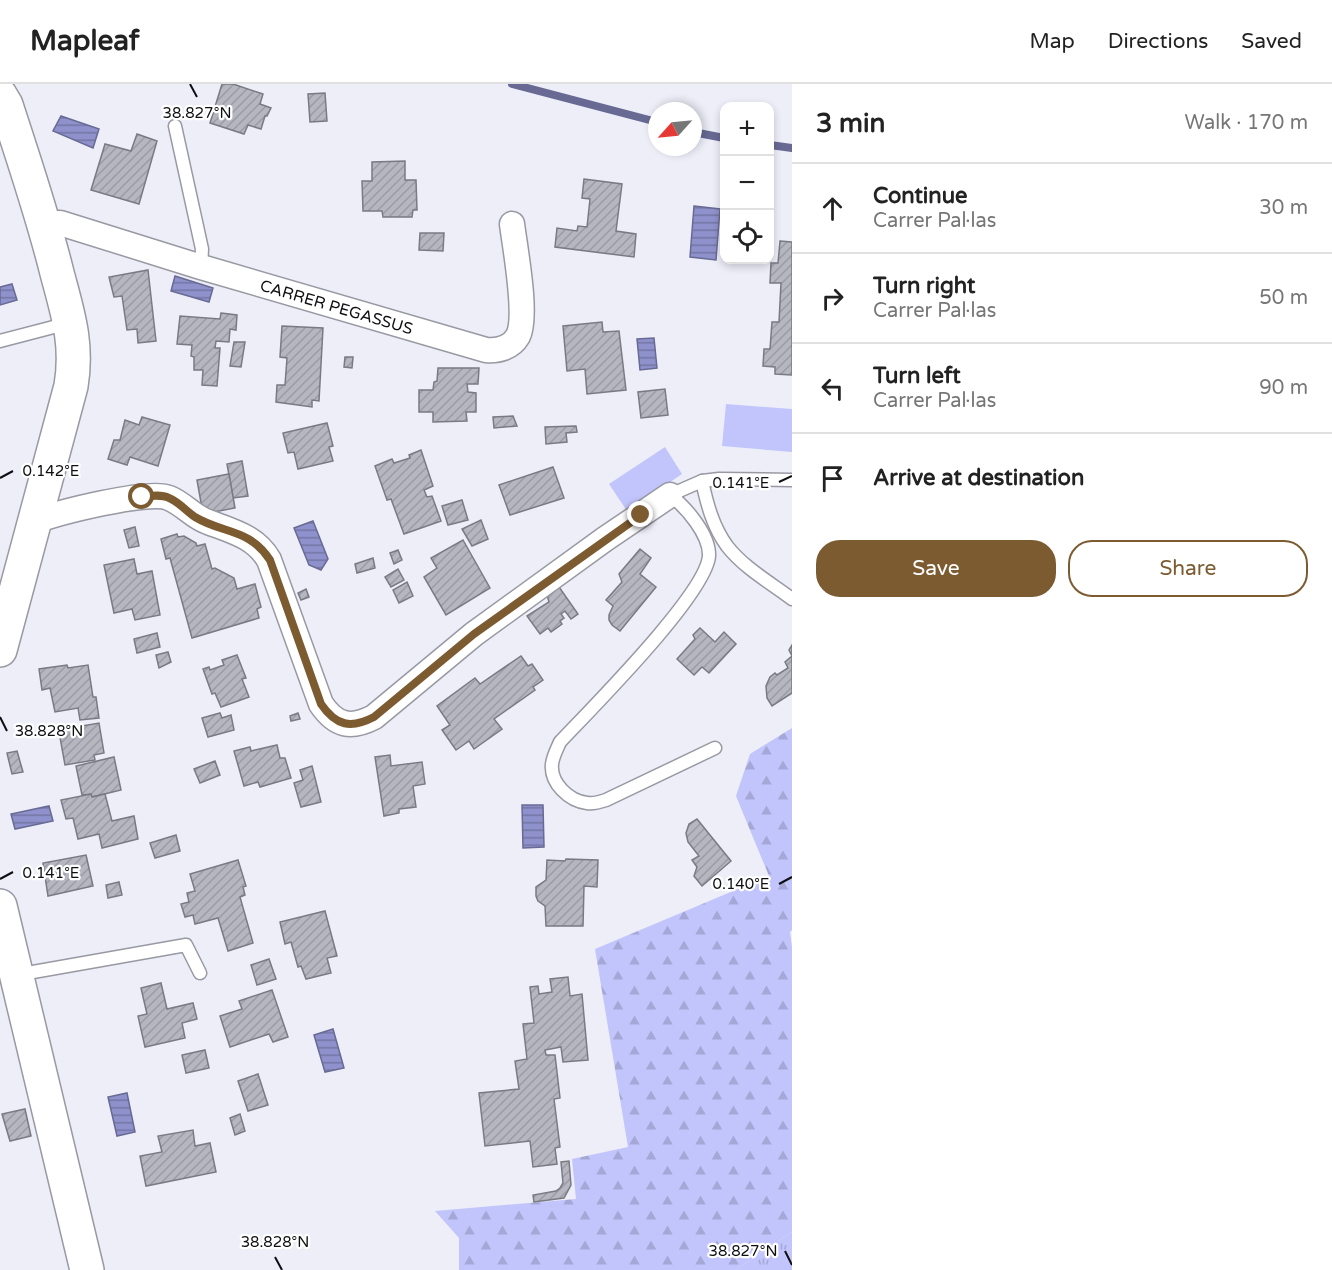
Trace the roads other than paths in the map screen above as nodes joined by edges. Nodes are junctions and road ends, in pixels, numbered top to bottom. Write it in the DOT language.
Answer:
graph roads {
  1 [pos="3,95"];
  2 [pos="175,126"];
  3 [pos="45,224"];
  4 [pos="512,224"];
  5 [pos="201,267"];
  6 [pos="70,322"];
  7 [pos="0,341"];
  8 [pos="792,480"];
  9 [pos="702,481"];
  10 [pos="670,495"];
  11 [pos="33,522"];
  12 [pos="792,599"];
  13 [pos="0,650"];
  14 [pos="715,748"];
  15 [pos="0,906"];
  16 [pos="200,973"];
  17 [pos="16,975"];
  18 [pos="87,1270"];
  1 -- 3 [label="street"];
  2 -- 5 [label="lane"];
  3 -- 5 [label="street, CARRER PEGASSUS"];
  3 -- 6 [label="street"];
  4 -- 5 [label="street, CARRER PEGASSUS"];
  6 -- 7 [label="lane"];
  6 -- 11 [label="street"];
  8 -- 9 [label="lane"];
  9 -- 10 [label="lane"];
  9 -- 12 [label="lane"];
  10 -- 11 [label="street"];
  10 -- 14 [label="lane"];
  11 -- 13 [label="street"];
  15 -- 17 [label="street"];
  16 -- 17 [label="lane"];
  17 -- 18 [label="street"];
}
